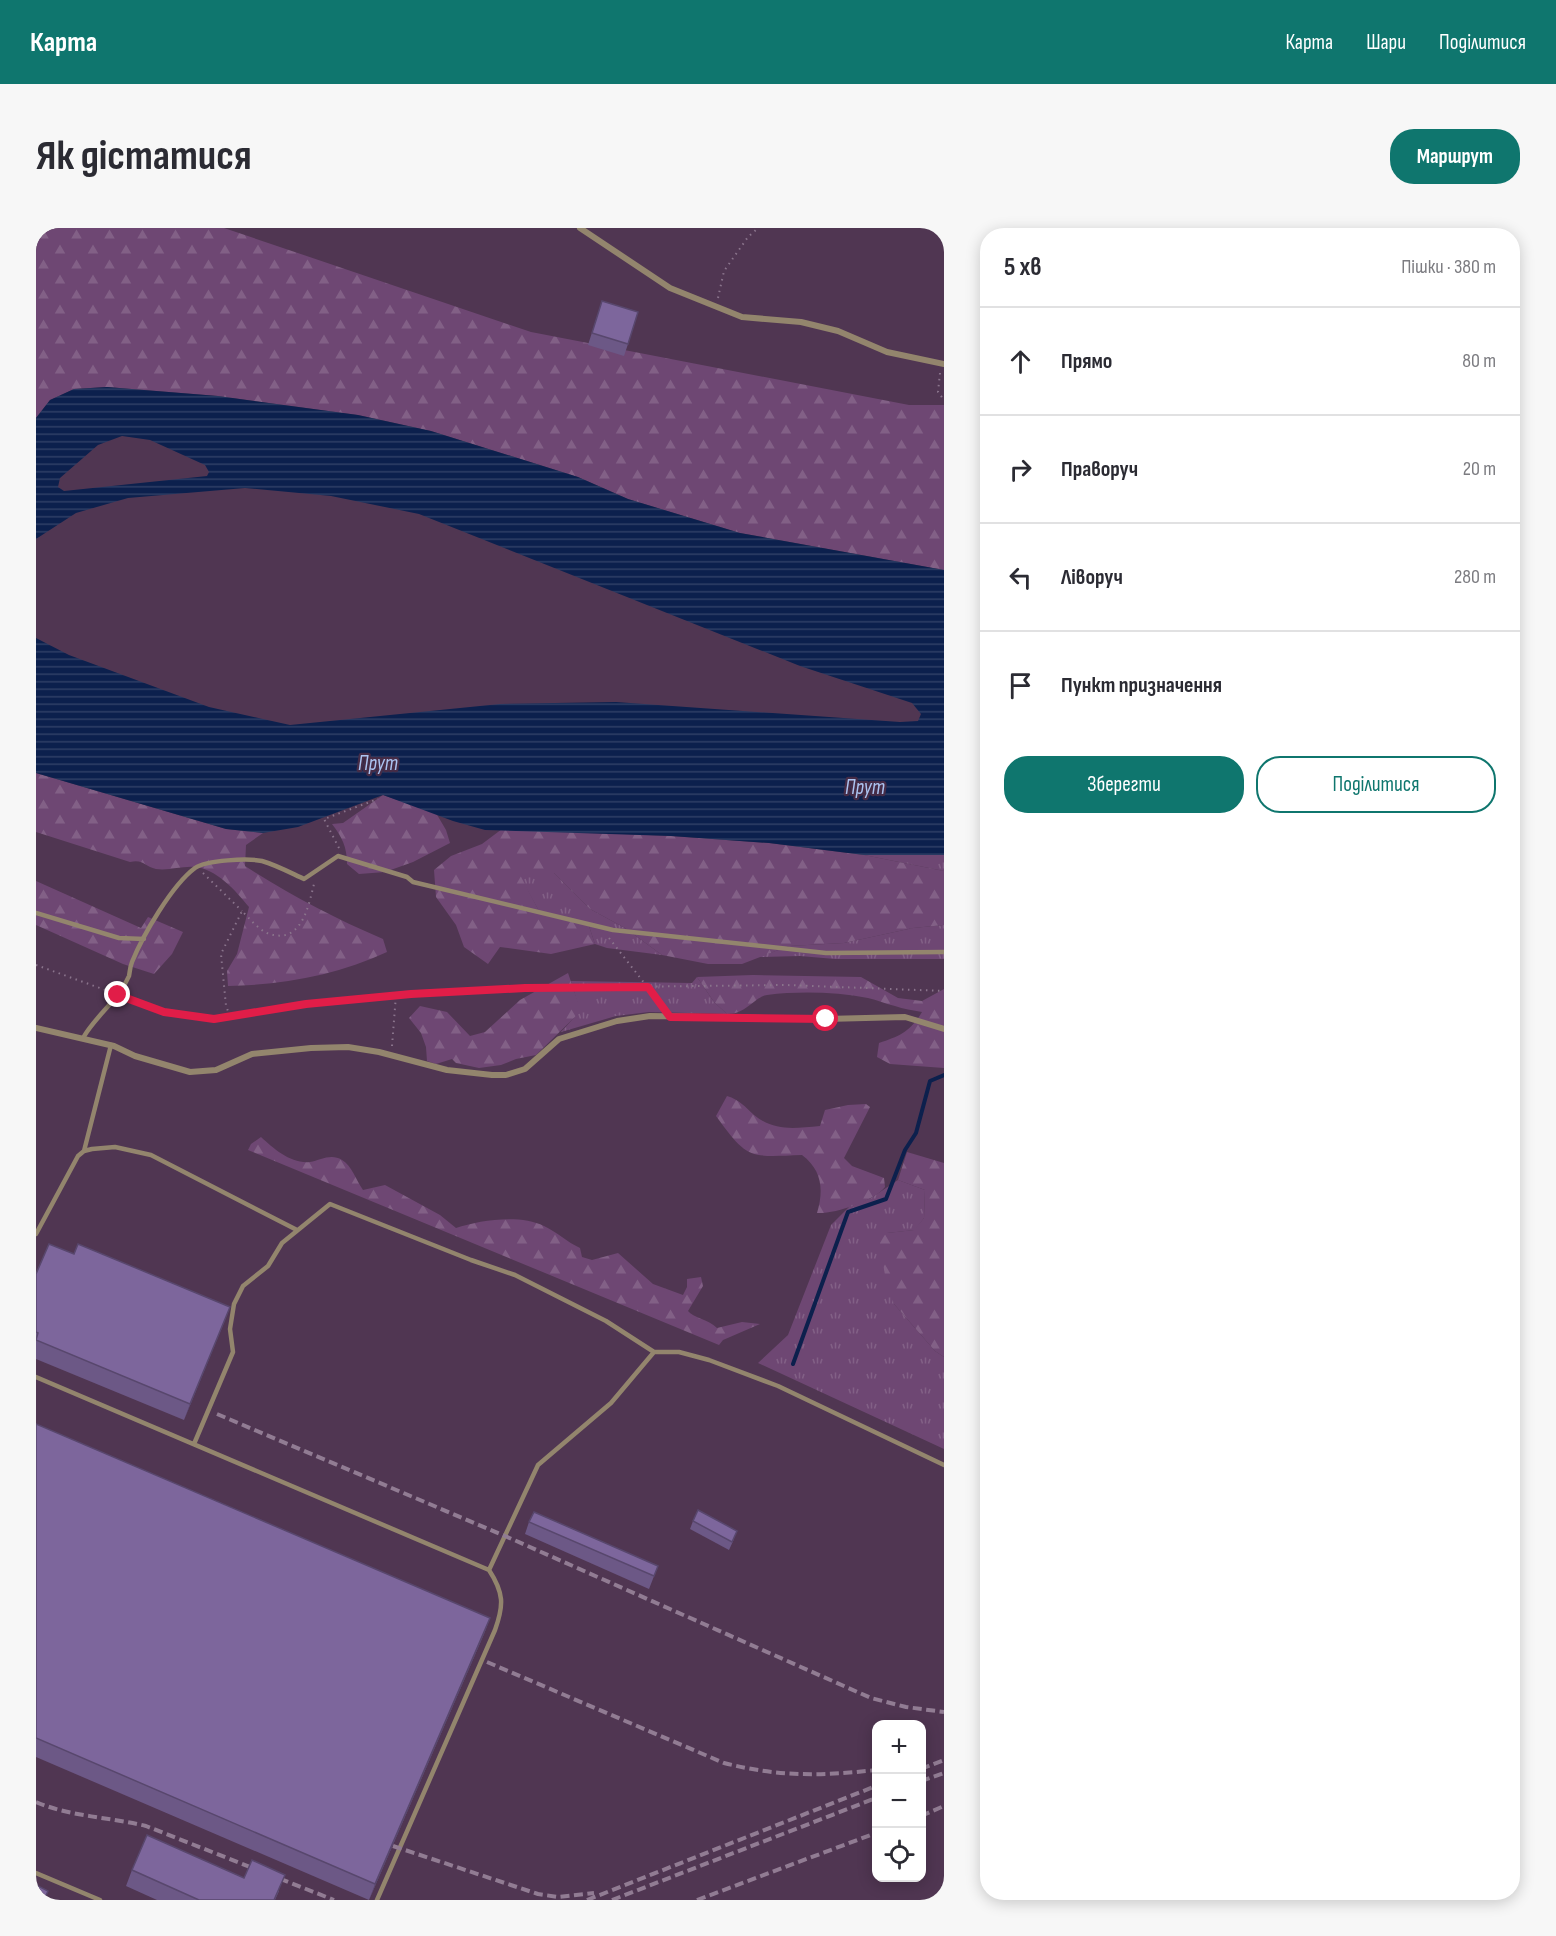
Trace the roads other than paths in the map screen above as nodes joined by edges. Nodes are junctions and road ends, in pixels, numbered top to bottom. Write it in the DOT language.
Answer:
graph roads {
  1 [pos="580,228"];
  2 [pos="942,364"];
  3 [pos="36,913"];
  4 [pos="144,939"];
  5 [pos="944,952"];
  6 [pos="36,1028"];
  7 [pos="944,1029"];
  8 [pos="83,1038"];
  9 [pos="111,1045"];
  10 [pos="84,1151"];
  11 [pos="297,1230"];
  12 [pos="36,1234"];
  13 [pos="654,1352"];
  14 [pos="36,1377"];
  15 [pos="194,1444"];
  16 [pos="944,1465"];
  17 [pos="489,1570"];
  18 [pos="36,1872"];
  19 [pos="100,1900"];
  20 [pos="377,1900"];
  1 -- 2 [label="street"];
  3 -- 4 [label="lane"];
  4 -- 5 [label="lane"];
  4 -- 8 [label="lane"];
  6 -- 8 [label="street"];
  7 -- 9 [label="street"];
  8 -- 9 [label="street"];
  9 -- 10 [label="lane"];
  10 -- 11 [label="lane"];
  10 -- 12 [label="lane"];
  11 -- 13 [label="lane"];
  11 -- 15 [label="lane"];
  13 -- 16 [label="lane"];
  13 -- 17 [label="lane"];
  14 -- 15 [label="lane"];
  15 -- 17 [label="lane"];
  17 -- 20 [label="lane"];
  18 -- 19 [label="lane"];
}
